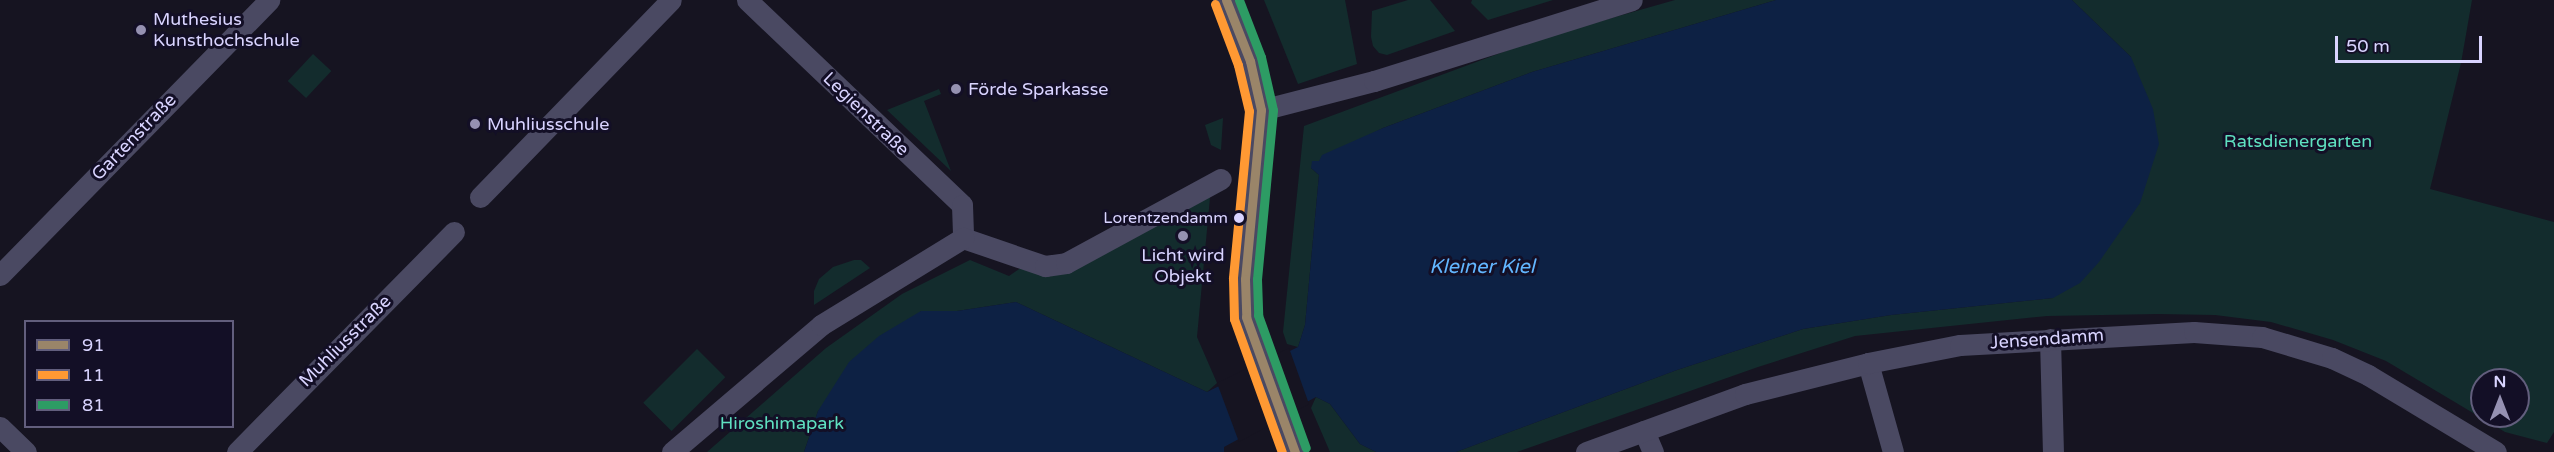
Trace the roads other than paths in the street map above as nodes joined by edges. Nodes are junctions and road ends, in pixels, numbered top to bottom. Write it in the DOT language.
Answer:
graph roads {
  1 [pos="268,0"];
  2 [pos="671,0"];
  3 [pos="747,0"];
  4 [pos="1226,0"];
  5 [pos="1632,0"];
  6 [pos="1261,110"];
  7 [pos="1221,179"];
  8 [pos="480,197"];
  9 [pos="454,232"];
  10 [pos="963,238"];
  11 [pos="0,275"];
  12 [pos="2050,339"];
  13 [pos="1868,363"];
  14 [pos="0,427"];
  15 [pos="1644,431"];
  16 [pos="26,452"];
  17 [pos="237,452"];
  18 [pos="672,452"];
  19 [pos="1294,452"];
  20 [pos="1586,452"];
  21 [pos="1653,452"];
  22 [pos="1893,452"];
  23 [pos="2053,452"];
  24 [pos="2496,452"];
  1 -- 11 [label="street, Gartenstraße"];
  2 -- 8 [label="street"];
  3 -- 10 [label="street, Legienstraße"];
  4 -- 6 [label="street"];
  5 -- 6 [label="street"];
  6 -- 19 [label="street"];
  7 -- 10 [label="street"];
  9 -- 17 [label="street, Muhliusstraße"];
  10 -- 18 [label="street"];
  12 -- 13 [label="street, Jensendamm"];
  12 -- 23 [label="street"];
  12 -- 24 [label="street, Jensendamm"];
  13 -- 15 [label="street, Jensendamm"];
  13 -- 22 [label="street"];
  14 -- 16 [label="street"];
  15 -- 20 [label="street, Jensendamm"];
  15 -- 21 [label="street"];
}
